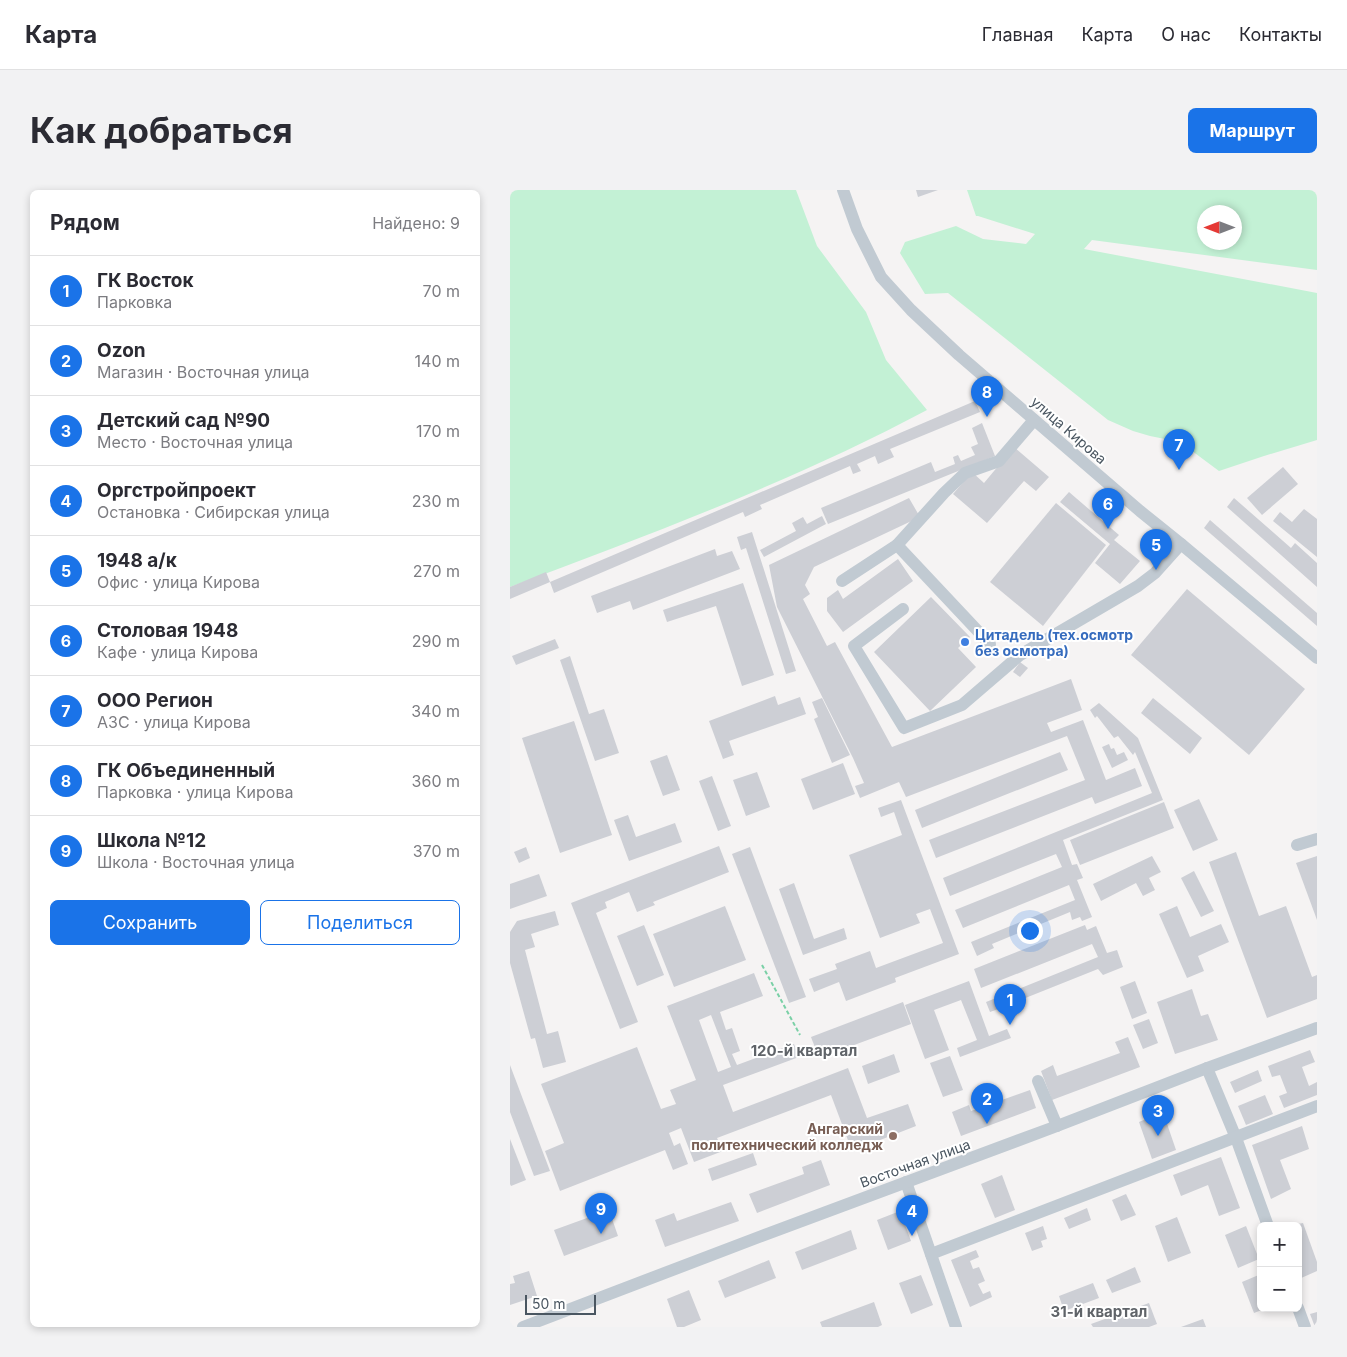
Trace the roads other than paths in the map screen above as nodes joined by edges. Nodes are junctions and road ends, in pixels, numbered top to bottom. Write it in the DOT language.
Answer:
graph roads {
  1 [pos="843,190"];
  2 [pos="1034,420"];
  3 [pos="1181,544"];
  4 [pos="897,546"];
  5 [pos="842,581"];
  6 [pos="903,609"];
  7 [pos="990,644"];
  8 [pos="1317,658"];
  9 [pos="1317,839"];
  10 [pos="1297,846"];
  11 [pos="1317,1028"];
  12 [pos="1207,1068"];
  13 [pos="1038,1081"];
  14 [pos="1317,1106"];
  15 [pos="1058,1126"];
  16 [pos="1236,1138"];
  17 [pos="906,1182"];
  18 [pos="1267,1222"];
  19 [pos="931,1254"];
  20 [pos="1299,1312"];
  21 [pos="523,1327"];
  22 [pos="956,1327"];
  23 [pos="1305,1327"];
  1 -- 2 [label="street, улица Кирова"];
  2 -- 3 [label="street, улица Кирова"];
  2 -- 4 [label="street"];
  3 -- 6 [label="street"];
  3 -- 8 [label="street, улица Кирова"];
  4 -- 5 [label="street"];
  4 -- 7 [label="street"];
  9 -- 10 [label="street"];
  11 -- 12 [label="street, Восточная улица"];
  12 -- 15 [label="street, Восточная улица"];
  12 -- 16 [label="street"];
  13 -- 15 [label="street"];
  14 -- 16 [label="street"];
  15 -- 17 [label="street, Восточная улица"];
  16 -- 18 [label="street"];
  16 -- 19 [label="street"];
  17 -- 19 [label="street"];
  17 -- 21 [label="street, Восточная улица"];
  19 -- 22 [label="street"];
  20 -- 23 [label="street"];
}
